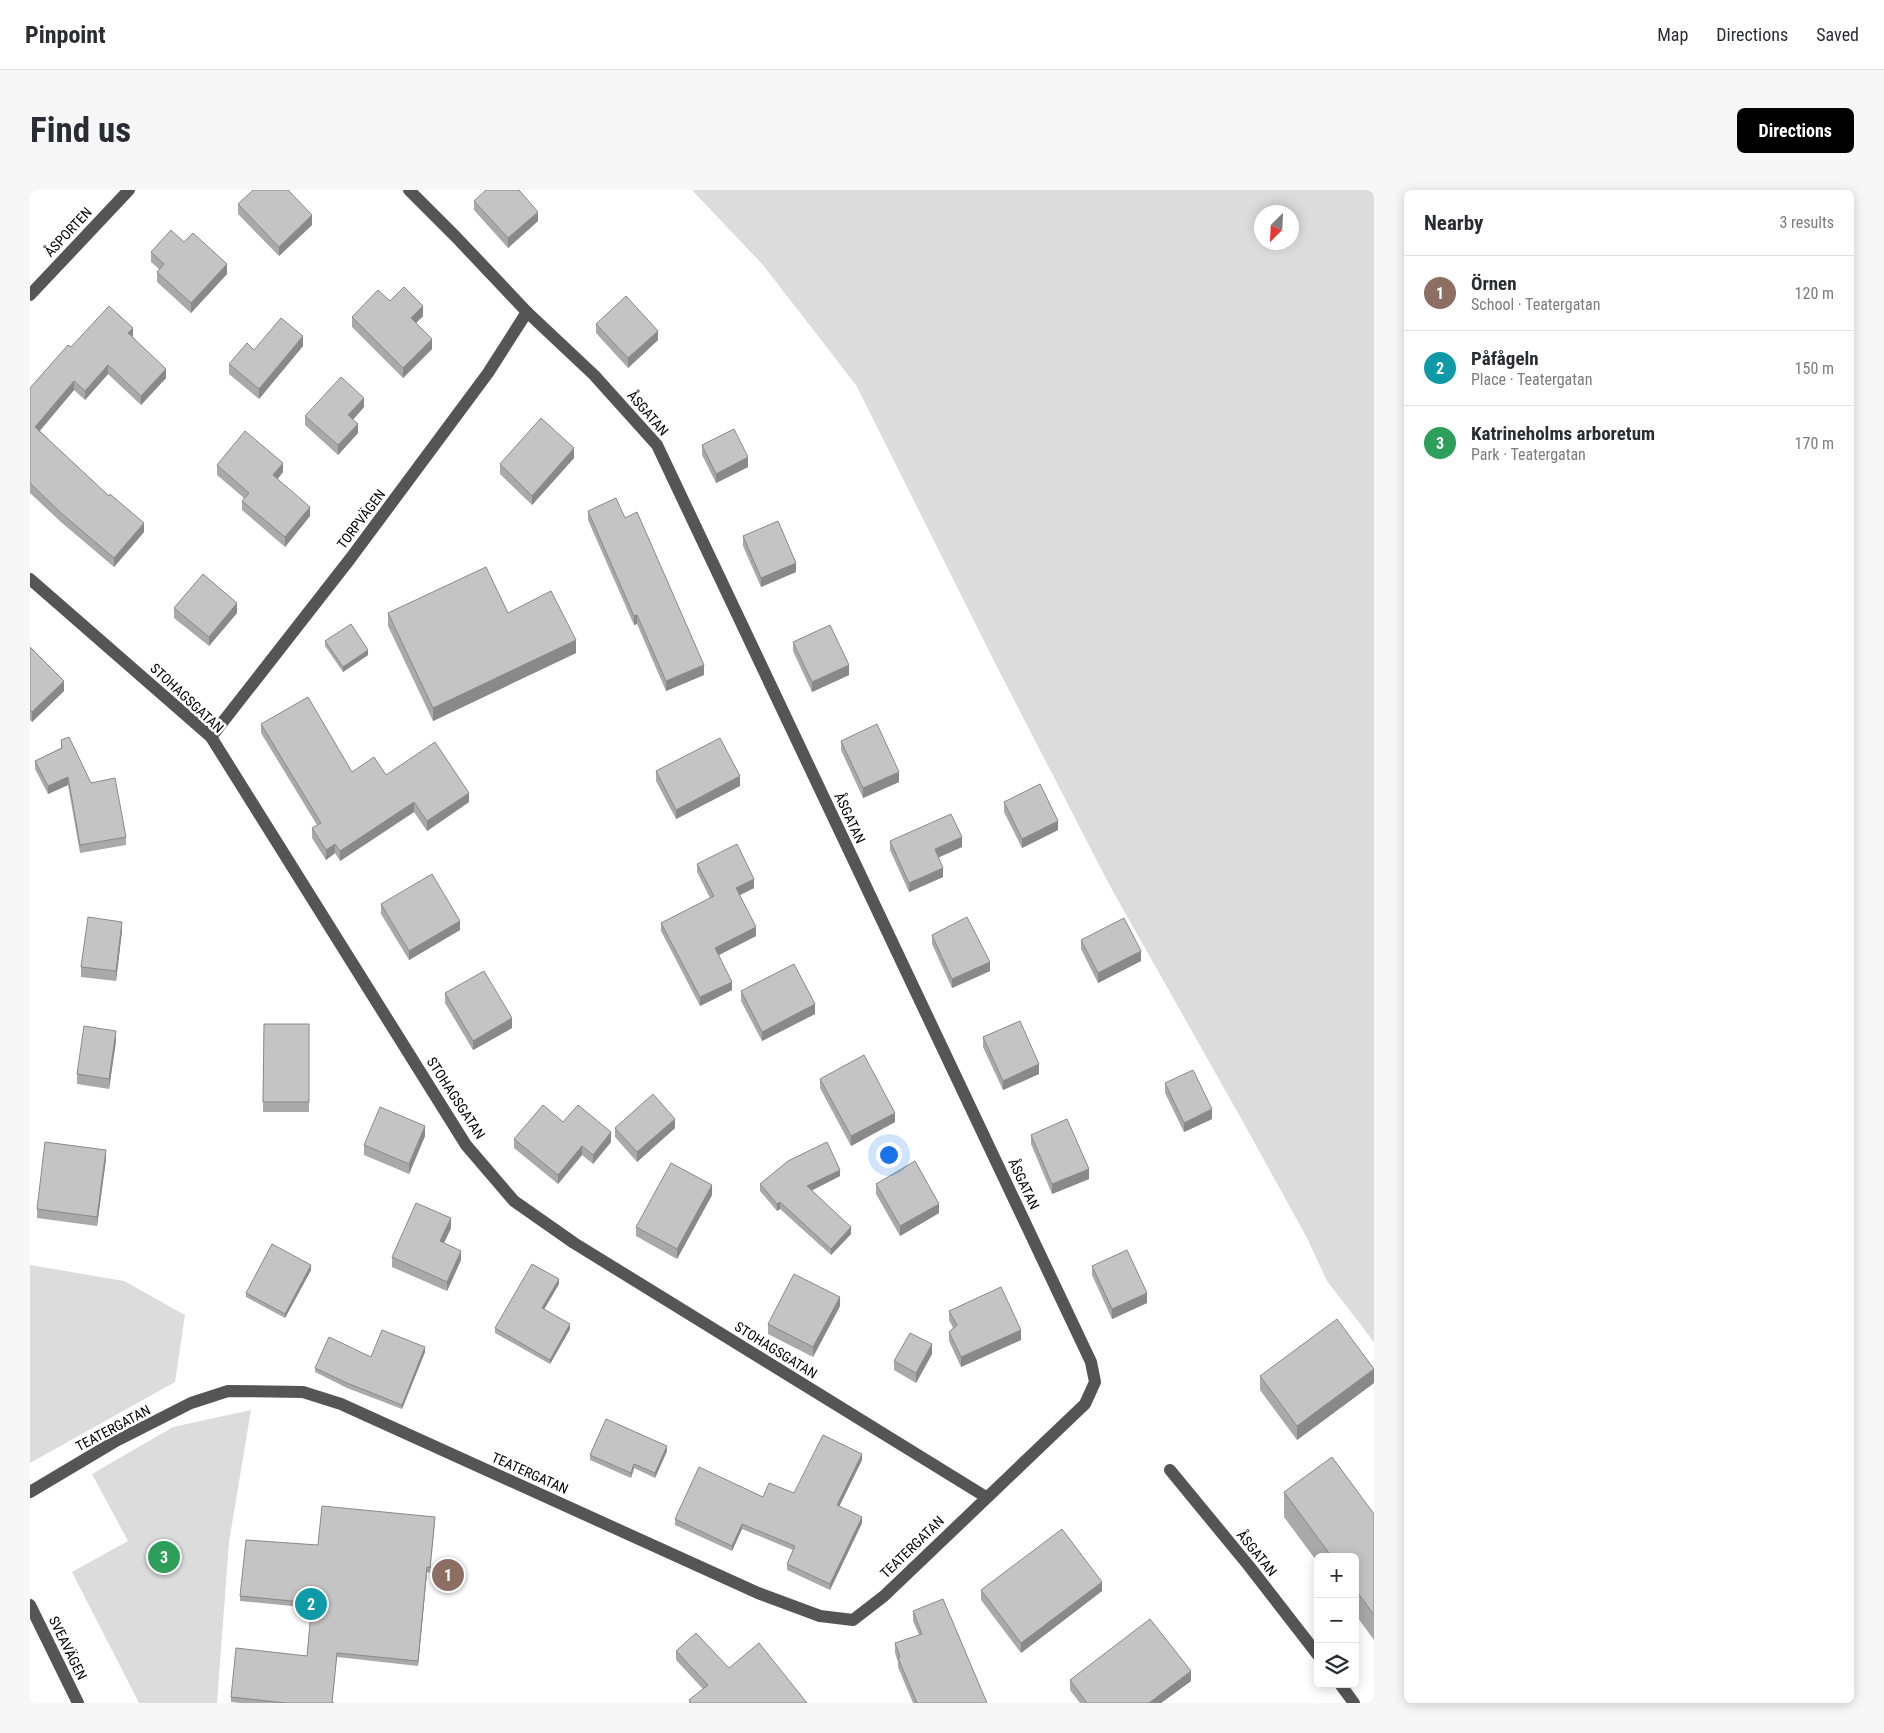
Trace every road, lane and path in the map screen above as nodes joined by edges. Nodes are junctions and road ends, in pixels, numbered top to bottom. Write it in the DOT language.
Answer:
graph roads {
  1 [pos="129,190"];
  2 [pos="409,190"];
  3 [pos="30,295"];
  4 [pos="527,312"];
  5 [pos="30,579"];
  6 [pos="211,737"];
  7 [pos="1170,1470"];
  8 [pos="30,1492"];
  9 [pos="986,1497"];
  10 [pos="30,1605"];
  11 [pos="1314,1651"];
  12 [pos="1343,1688"];
  13 [pos="78,1703"];
  14 [pos="1354,1703"];
  1 -- 3 [label="street, ÅSPORTEN"];
  2 -- 4 [label="street, ÅSGATAN"];
  4 -- 6 [label="street, TORPVÄGEN"];
  4 -- 9 [label="street, ÅSGATAN"];
  5 -- 6 [label="street, STOHAGSGATAN"];
  6 -- 9 [label="street, STOHAGSGATAN"];
  7 -- 11 [label="street, ÅSGATAN"];
  8 -- 9 [label="street, TEATERGATAN"];
  10 -- 13 [label="street, SVEAVÄGEN"];
  12 -- 14 [label="street"];
}
